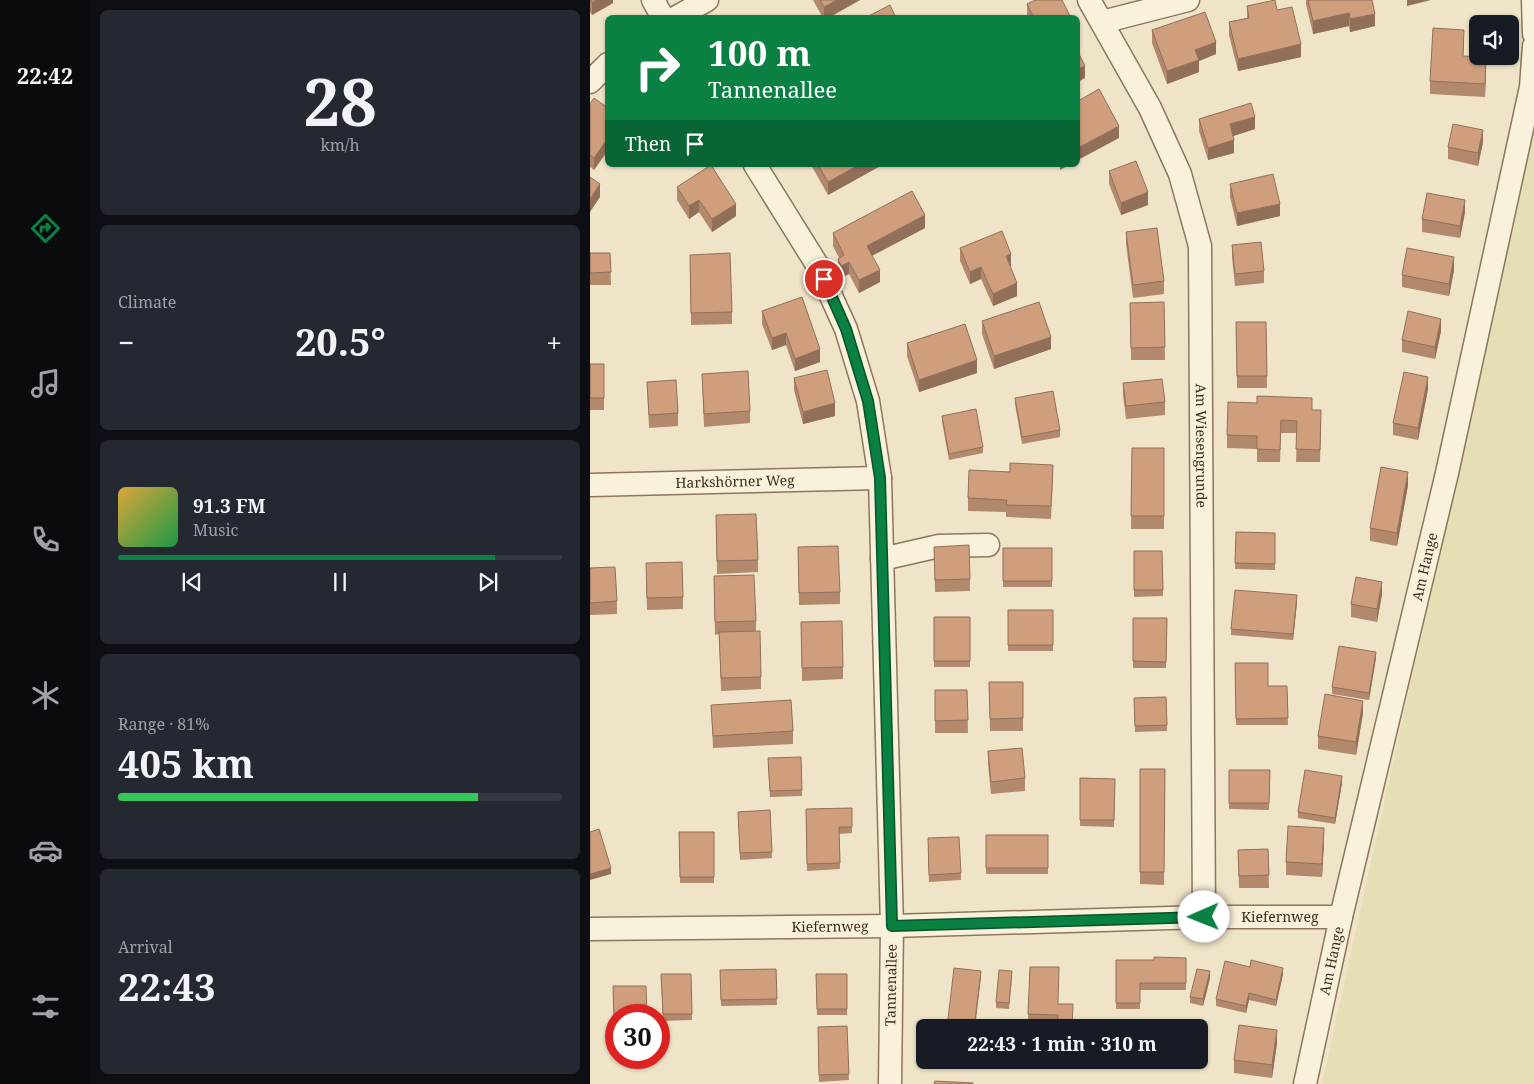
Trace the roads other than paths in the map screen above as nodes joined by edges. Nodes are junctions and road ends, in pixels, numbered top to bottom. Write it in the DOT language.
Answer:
graph roads {
  1 [pos="653,0"];
  2 [pos="708,0"];
  3 [pos="1090,0"];
  4 [pos="1188,0"];
  5 [pos="1533,0"];
  6 [pos="661,15"];
  7 [pos="680,15"];
  8 [pos="1102,22"];
  9 [pos="1534,34"];
  10 [pos="1534,46"];
  11 [pos="605,67"];
  12 [pos="590,82"];
  13 [pos="756,167"];
  14 [pos="880,478"];
  15 [pos="590,485"];
  16 [pos="988,545"];
  17 [pos="882,559"];
  18 [pos="1204,917"];
  19 [pos="1340,917"];
  20 [pos="892,926"];
  21 [pos="590,929"];
  22 [pos="890,1084"];
  23 [pos="1305,1084"];
  1 -- 6 [label="street"];
  2 -- 7 [label="street"];
  3 -- 8 [label="street, Am Wiesengrunde"];
  4 -- 8 [label="street"];
  5 -- 9 [label="street"];
  8 -- 18 [label="street, Am Wiesengrunde"];
  10 -- 19 [label="street, Am Hange"];
  11 -- 12 [label="street"];
  13 -- 14 [label="street, Tannenallee"];
  14 -- 15 [label="street, Harkshörner Weg"];
  14 -- 17 [label="street, Tannenallee"];
  16 -- 17 [label="street"];
  17 -- 20 [label="street, Tannenallee"];
  18 -- 19 [label="street, Kiefernweg"];
  18 -- 20 [label="street, Kiefernweg"];
  19 -- 23 [label="street, Am Hange"];
  20 -- 21 [label="street, Kiefernweg"];
  20 -- 22 [label="street, Tannenallee"];
}
